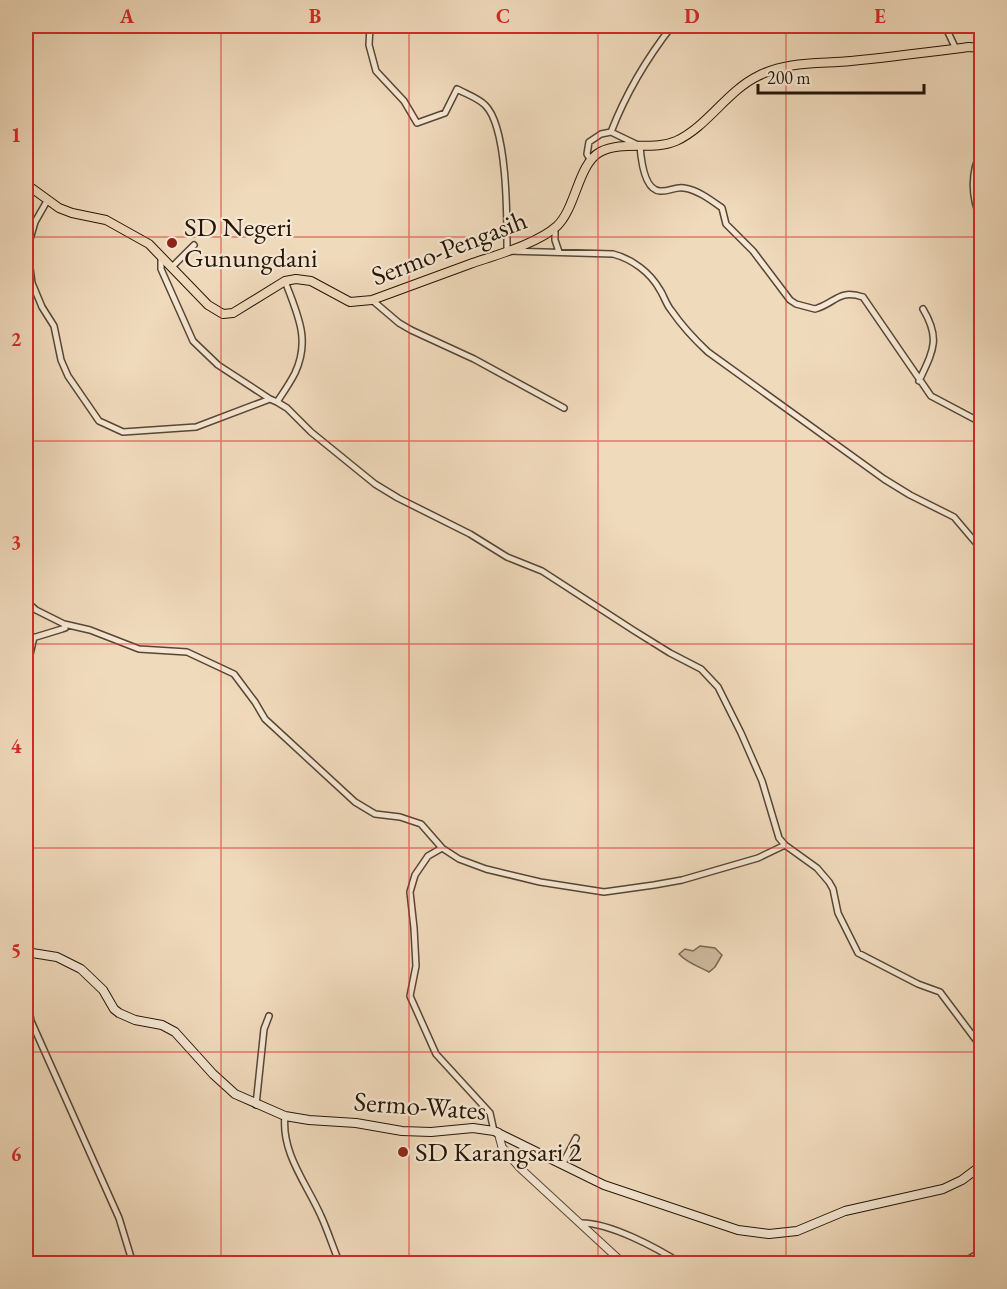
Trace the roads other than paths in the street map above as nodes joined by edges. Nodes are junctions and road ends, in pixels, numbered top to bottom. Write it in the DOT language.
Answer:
graph roads {
  1 [pos="370,26"];
  2 [pos="672,26"];
  3 [pos="945,26"];
  4 [pos="981,48"];
  5 [pos="956,49"];
  6 [pos="611,132"];
  7 [pos="640,146"];
  8 [pos="981,149"];
  9 [pos="591,161"];
  10 [pos="26,184"];
  11 [pos="47,201"];
  12 [pos="981,222"];
  13 [pos="556,227"];
  14 [pos="194,245"];
  15 [pos="507,251"];
  16 [pos="559,252"];
  17 [pos="161,256"];
  18 [pos="172,267"];
  19 [pos="285,281"];
  20 [pos="372,300"];
  21 [pos="923,309"];
  22 [pos="919,381"];
  23 [pos="270,399"];
  24 [pos="277,402"];
  25 [pos="564,408"];
  26 [pos="981,423"];
  27 [pos="981,550"];
  28 [pos="26,602"];
  29 [pos="64,624"];
  30 [pos="34,637"];
  31 [pos="26,640"];
  32 [pos="26,672"];
  33 [pos="785,845"];
  34 [pos="442,848"];
  35 [pos="26,953"];
  36 [pos="26,991"];
  37 [pos="269,1016"];
  38 [pos="981,1048"];
  39 [pos="256,1105"];
  40 [pos="285,1116"];
  41 [pos="496,1132"];
  42 [pos="576,1138"];
  43 [pos="562,1165"];
  44 [pos="981,1165"];
  45 [pos="580,1223"];
  46 [pos="981,1251"];
  47 [pos="133,1263"];
  48 [pos="340,1263"];
  49 [pos="624,1263"];
  50 [pos="682,1263"];
  51 [pos="961,1263"];
  1 -- 15 [label="street"];
  2 -- 6 [label="street"];
  3 -- 5 [label="street"];
  4 -- 5 [label="main road"];
  5 -- 7 [label="main road"];
  6 -- 7 [label="street"];
  6 -- 9 [label="street"];
  7 -- 9 [label="main road"];
  7 -- 22 [label="street"];
  8 -- 12 [label="street"];
  9 -- 13 [label="main road, Sermo-Pengasih"];
  10 -- 11 [label="main road"];
  11 -- 17 [label="main road"];
  11 -- 23 [label="street"];
  13 -- 15 [label="main road, Sermo-Pengasih"];
  13 -- 16 [label="street"];
  14 -- 18 [label="street"];
  15 -- 16 [label="street"];
  15 -- 20 [label="main road, Sermo-Pengasih"];
  16 -- 27 [label="street"];
  17 -- 18 [label="main road"];
  17 -- 23 [label="street"];
  18 -- 19 [label="main road"];
  19 -- 20 [label="main road, Sermo-Pengasih"];
  19 -- 24 [label="street"];
  20 -- 25 [label="street"];
  21 -- 22 [label="street"];
  22 -- 26 [label="street"];
  23 -- 24 [label="street"];
  24 -- 33 [label="street"];
  28 -- 29 [label="street"];
  29 -- 30 [label="street"];
  29 -- 34 [label="street"];
  30 -- 31 [label="street"];
  30 -- 32 [label="street"];
  33 -- 34 [label="street"];
  33 -- 38 [label="street"];
  34 -- 41 [label="street"];
  35 -- 39 [label="main road, Sermo-Wates"];
  36 -- 47 [label="street"];
  37 -- 39 [label="street"];
  39 -- 40 [label="main road, Sermo-Wates"];
  40 -- 41 [label="main road, Sermo-Wates"];
  40 -- 48 [label="street"];
  41 -- 43 [label="main road, Sermo-Wates"];
  41 -- 45 [label="street"];
  42 -- 43 [label="street"];
  43 -- 44 [label="main road, Sermo-Wates"];
  45 -- 49 [label="street"];
  45 -- 50 [label="street"];
  46 -- 51 [label="street"];
}
